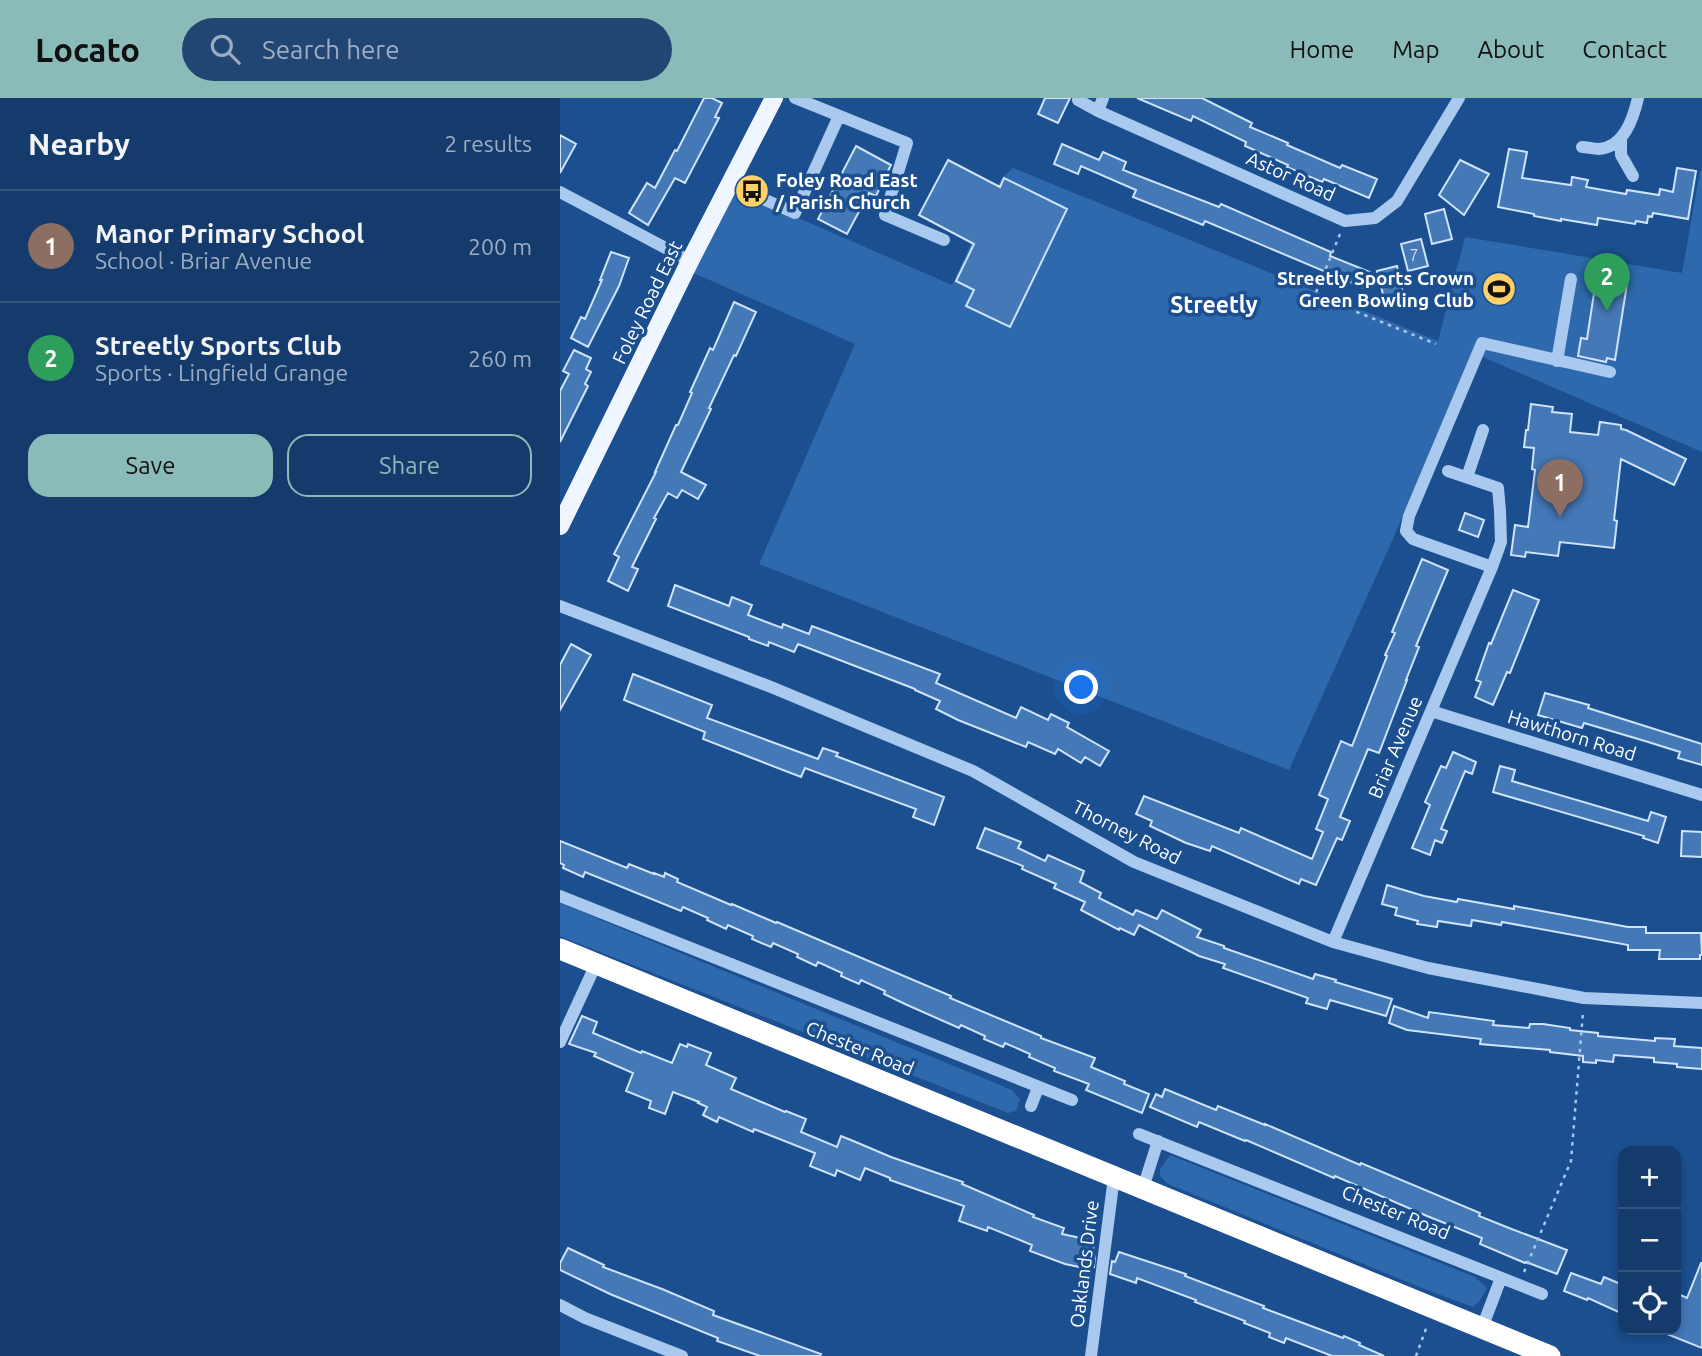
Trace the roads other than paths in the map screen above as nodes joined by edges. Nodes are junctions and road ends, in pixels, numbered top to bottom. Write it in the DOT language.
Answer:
graph roads {
  1 [pos="774,98"];
  2 [pos="795,98"];
  3 [pos="1103,98"];
  4 [pos="1459,98"];
  5 [pos="1638,98"];
  6 [pos="1078,100"];
  7 [pos="1098,111"];
  8 [pos="839,116"];
  9 [pos="1621,139"];
  10 [pos="1582,147"];
  11 [pos="1633,176"];
  12 [pos="729,184"];
  13 [pos="560,192"];
  14 [pos="944,240"];
  15 [pos="690,261"];
  16 [pos="1571,279"];
  17 [pos="1557,360"];
  18 [pos="1610,372"];
  19 [pos="1483,430"];
  20 [pos="1448,471"];
  21 [pos="1467,477"];
  22 [pos="560,526"];
  23 [pos="1492,567"];
  24 [pos="560,606"];
  25 [pos="1431,711"];
  26 [pos="1702,795"];
  27 [pos="560,896"];
  28 [pos="1333,942"];
  29 [pos="560,949"];
  30 [pos="596,964"];
  31 [pos="1702,1003"];
  32 [pos="560,1042"];
  33 [pos="1038,1088"];
  34 [pos="1072,1100"];
  35 [pos="1031,1105"];
  36 [pos="1139,1134"];
  37 [pos="1158,1141"];
  38 [pos="1114,1177"];
  39 [pos="1143,1188"];
  40 [pos="1501,1278"];
  41 [pos="1542,1294"];
  42 [pos="560,1305"];
  43 [pos="1482,1328"];
  44 [pos="682,1356"];
  45 [pos="1091,1356"];
  46 [pos="1550,1356"];
  1 -- 12 [label="main road, Foley Road East"];
  2 -- 8 [label="street"];
  3 -- 7 [label="street"];
  4 -- 7 [label="street, Astor Road"];
  5 -- 9 [label="street"];
  6 -- 7 [label="street, Astor Road"];
  8 -- 12 [label="street"];
  8 -- 14 [label="street"];
  9 -- 10 [label="street"];
  9 -- 11 [label="street"];
  12 -- 15 [label="main road, Foley Road East"];
  13 -- 15 [label="street"];
  15 -- 22 [label="main road, Foley Road East"];
  16 -- 17 [label="street"];
  17 -- 18 [label="street"];
  17 -- 23 [label="street"];
  19 -- 21 [label="street"];
  20 -- 21 [label="street"];
  21 -- 23 [label="street, Briar Avenue"];
  23 -- 25 [label="street, Briar Avenue"];
  24 -- 28 [label="street, Thorney Road"];
  25 -- 26 [label="street, Hawthorn Road"];
  25 -- 28 [label="street, Briar Avenue"];
  27 -- 33 [label="street, Chester Road"];
  28 -- 31 [label="street, Thorney Road"];
  29 -- 30 [label="highway, Chester Road"];
  30 -- 32 [label="street"];
  30 -- 38 [label="highway, Chester Road"];
  33 -- 34 [label="street, Chester Road"];
  33 -- 35 [label="street"];
  36 -- 37 [label="street, Chester Road"];
  37 -- 39 [label="street"];
  37 -- 40 [label="street, Chester Road"];
  38 -- 39 [label="highway, Chester Road"];
  38 -- 45 [label="street, Oaklands Drive"];
  39 -- 43 [label="highway, Chester Road"];
  40 -- 41 [label="street, Chester Road"];
  40 -- 43 [label="street"];
  42 -- 44 [label="street"];
  43 -- 46 [label="highway, Chester Road"];
}
